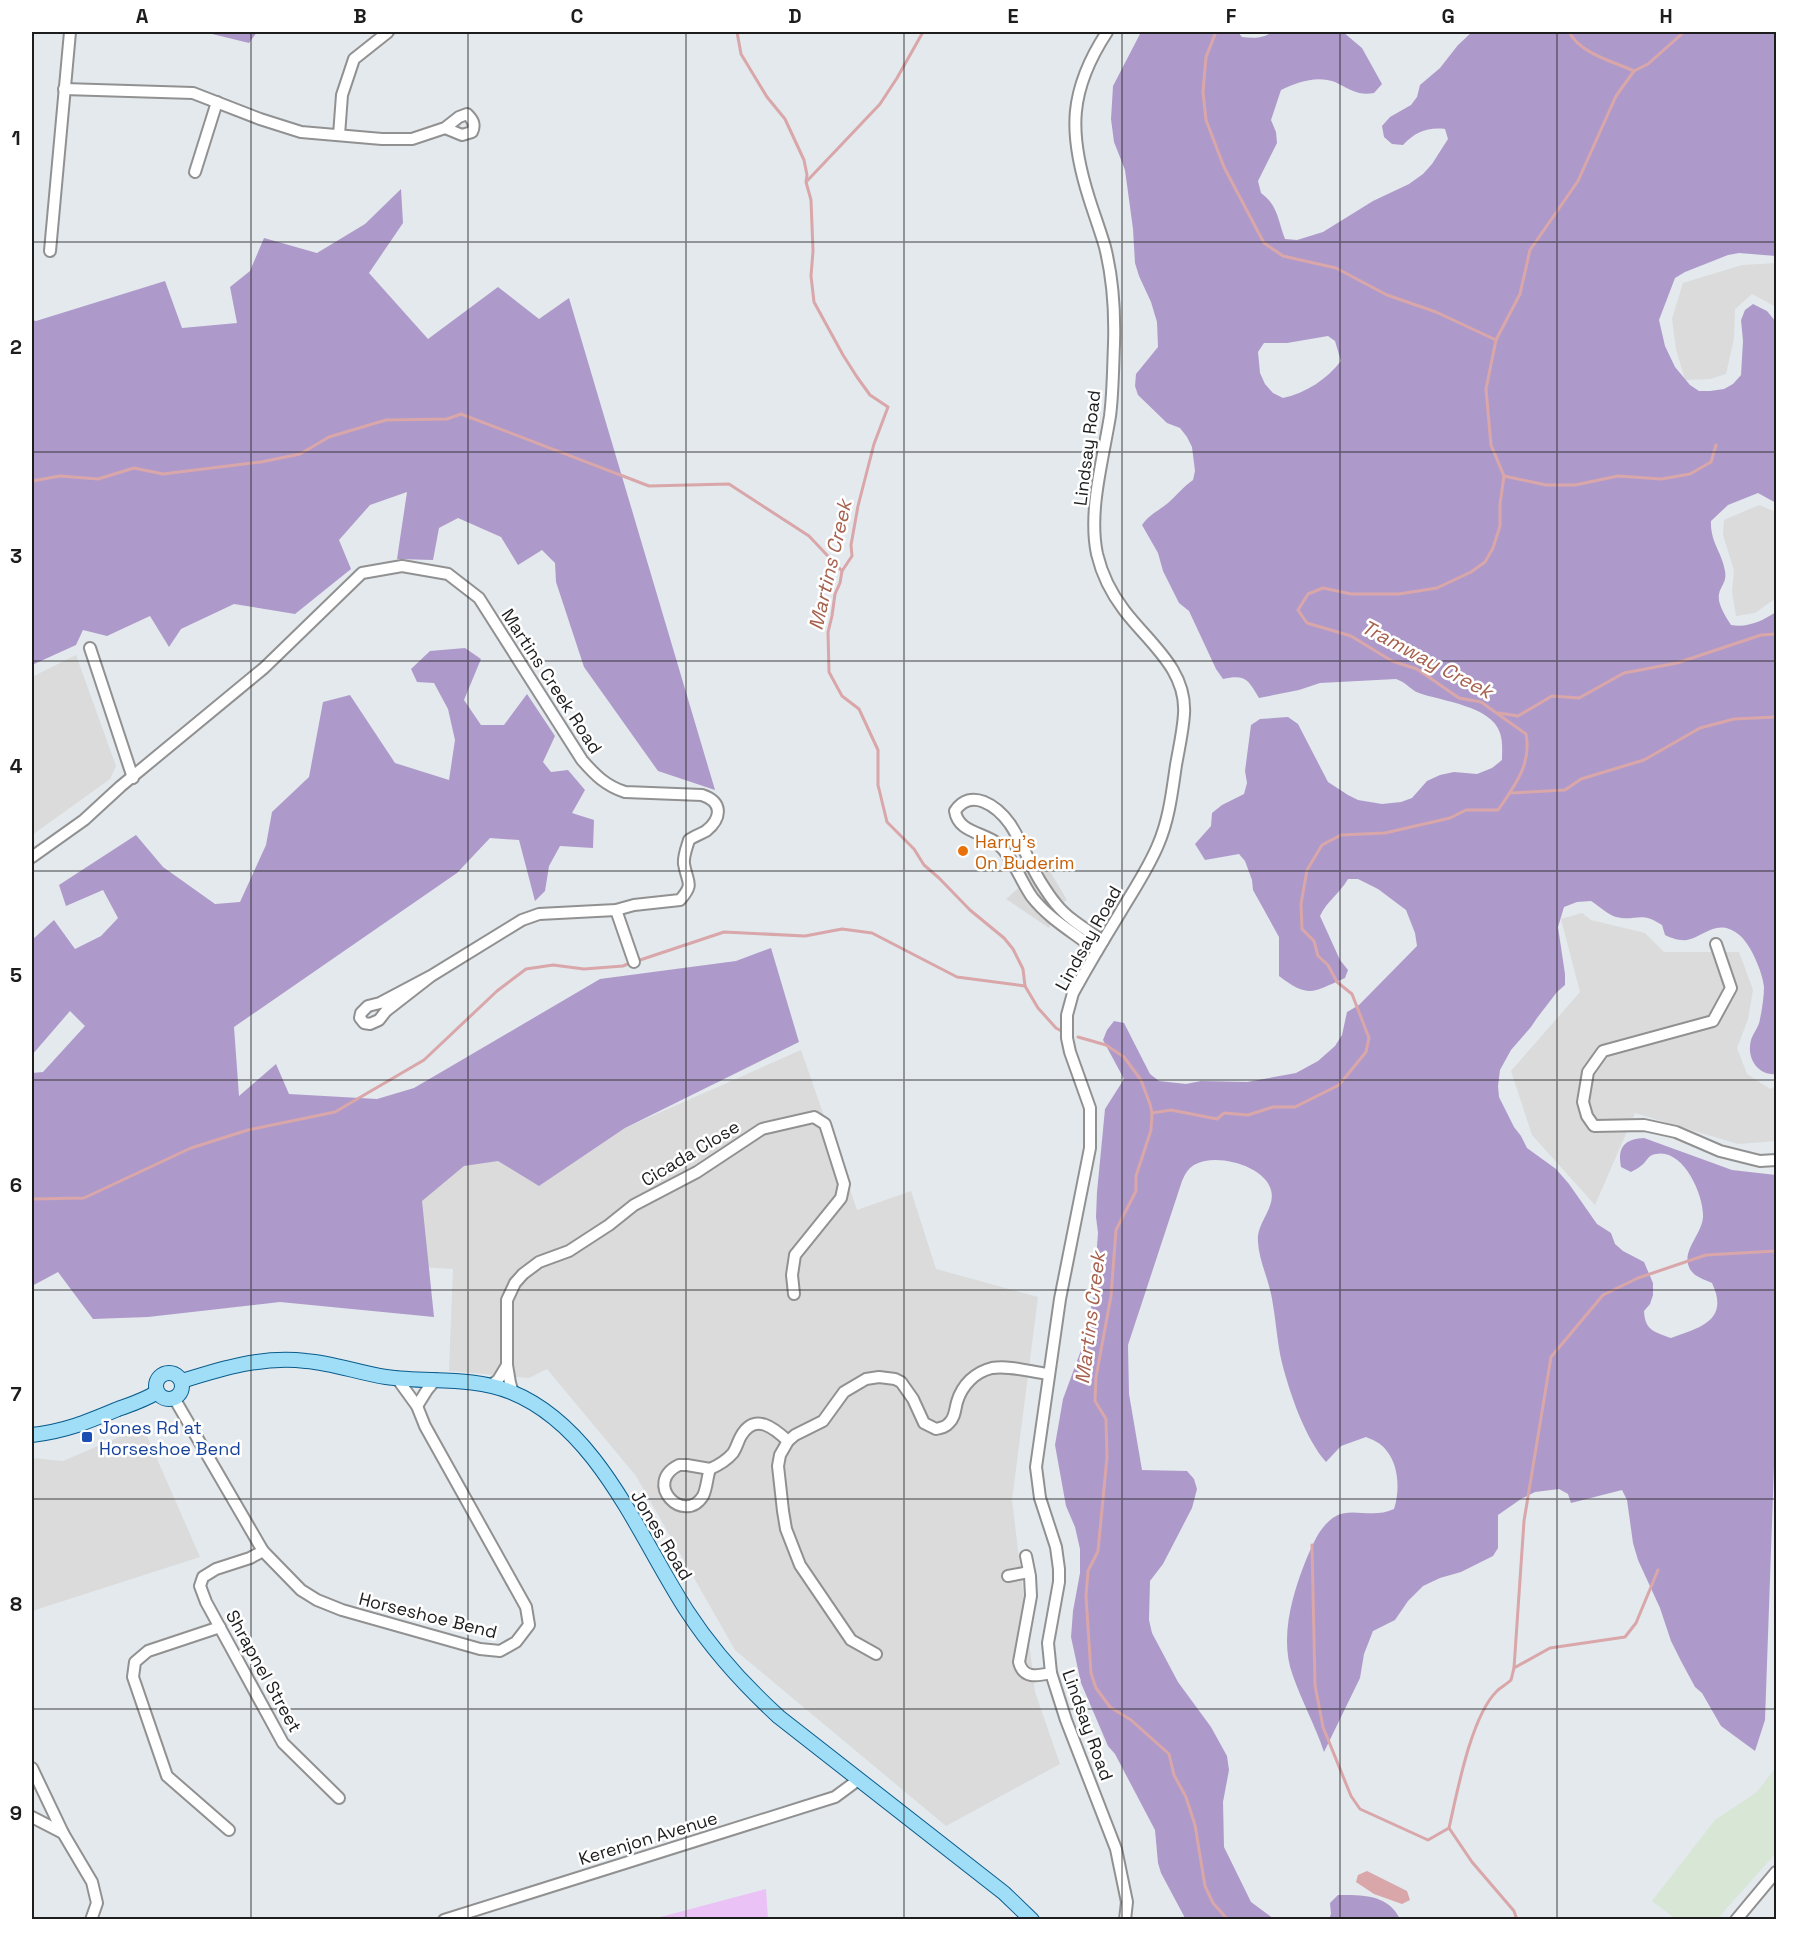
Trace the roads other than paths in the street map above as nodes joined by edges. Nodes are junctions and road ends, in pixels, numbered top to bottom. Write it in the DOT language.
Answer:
graph roads {
  1 [pos="70,32"];
  2 [pos="388,32"];
  3 [pos="1107,32"];
  4 [pos="64,89"];
  5 [pos="217,102"];
  6 [pos="445,128"];
  7 [pos="339,135"];
  8 [pos="195,172"];
  9 [pos="50,251"];
  10 [pos="90,648"];
  11 [pos="133,778"];
  12 [pos="32,856"];
  13 [pos="616,910"];
  14 [pos="1716,944"];
  15 [pos="1100,946"];
  16 [pos="634,962"];
  17 [pos="431,976"];
  18 [pos="1776,1160"];
  19 [pos="794,1294"];
  20 [pos="507,1365"];
  21 [pos="1048,1374"];
  22 [pos="396,1377"];
  23 [pos="436,1379"];
  24 [pos="182,1381"];
  25 [pos="491,1385"];
  26 [pos="157,1392"];
  27 [pos="513,1393"];
  28 [pos="174,1398"];
  29 [pos="417,1406"];
  30 [pos="32,1435"];
  31 [pos="788,1441"];
  32 [pos="710,1468"];
  33 [pos="263,1551"];
  34 [pos="1026,1556"];
  35 [pos="1029,1572"];
  36 [pos="1008,1576"];
  37 [pos="220,1627"];
  38 [pos="876,1654"];
  39 [pos="1050,1673"];
  40 [pos="32,1768"];
  41 [pos="858,1779"];
  42 [pos="339,1798"];
  43 [pos="32,1817"];
  44 [pos="229,1830"];
  45 [pos="63,1833"];
  46 [pos="1776,1872"];
  47 [pos="90,1920"];
  48 [pos="444,1920"];
  49 [pos="1032,1920"];
  50 [pos="1125,1920"];
  51 [pos="1736,1920"];
  1 -- 4 [label="street"];
  2 -- 7 [label="street"];
  3 -- 15 [label="street, Lindsay Road"];
  4 -- 5 [label="street"];
  4 -- 9 [label="street"];
  5 -- 7 [label="street"];
  5 -- 8 [label="street"];
  6 -- 7 [label="street"];
  10 -- 11 [label="street"];
  11 -- 12 [label="street"];
  11 -- 13 [label="street, Martins Creek Road"];
  13 -- 16 [label="street"];
  13 -- 17 [label="street, Martins Creek Road"];
  14 -- 18 [label="street"];
  15 -- 15 [label="street"];
  15 -- 21 [label="street, Lindsay Road"];
  17 -- 17 [label="street, Martins Creek Road"];
  19 -- 20 [label="street, Cicada Close"];
  20 -- 25 [label="street"];
  20 -- 27 [label="street, Cicada Close"];
  21 -- 31 [label="street"];
  21 -- 39 [label="street, Lindsay Road"];
  22 -- 23 [label="main road, Jones Road"];
  22 -- 24 [label="main road, Jones Road"];
  22 -- 29 [label="street"];
  23 -- 25 [label="main road, Jones Road"];
  23 -- 29 [label="street"];
  24 -- 26 [label="main road"];
  24 -- 28 [label="main road"];
  25 -- 27 [label="main road, Jones Road"];
  26 -- 28 [label="main road"];
  26 -- 30 [label="main road"];
  27 -- 41 [label="main road, Jones Road"];
  28 -- 33 [label="street, Horseshoe Bend"];
  29 -- 33 [label="street, Horseshoe Bend"];
  31 -- 32 [label="street"];
  31 -- 38 [label="street"];
  32 -- 32 [label="street"];
  33 -- 37 [label="street, Shrapnel Street"];
  34 -- 35 [label="street"];
  35 -- 36 [label="street"];
  35 -- 39 [label="street"];
  37 -- 42 [label="street, Shrapnel Street"];
  37 -- 44 [label="street"];
  39 -- 50 [label="street, Lindsay Road"];
  40 -- 45 [label="street"];
  41 -- 48 [label="street, Kerenjon Avenue"];
  41 -- 49 [label="main road, Jones Road"];
  43 -- 45 [label="street"];
  45 -- 47 [label="street"];
  46 -- 51 [label="street"];
}
